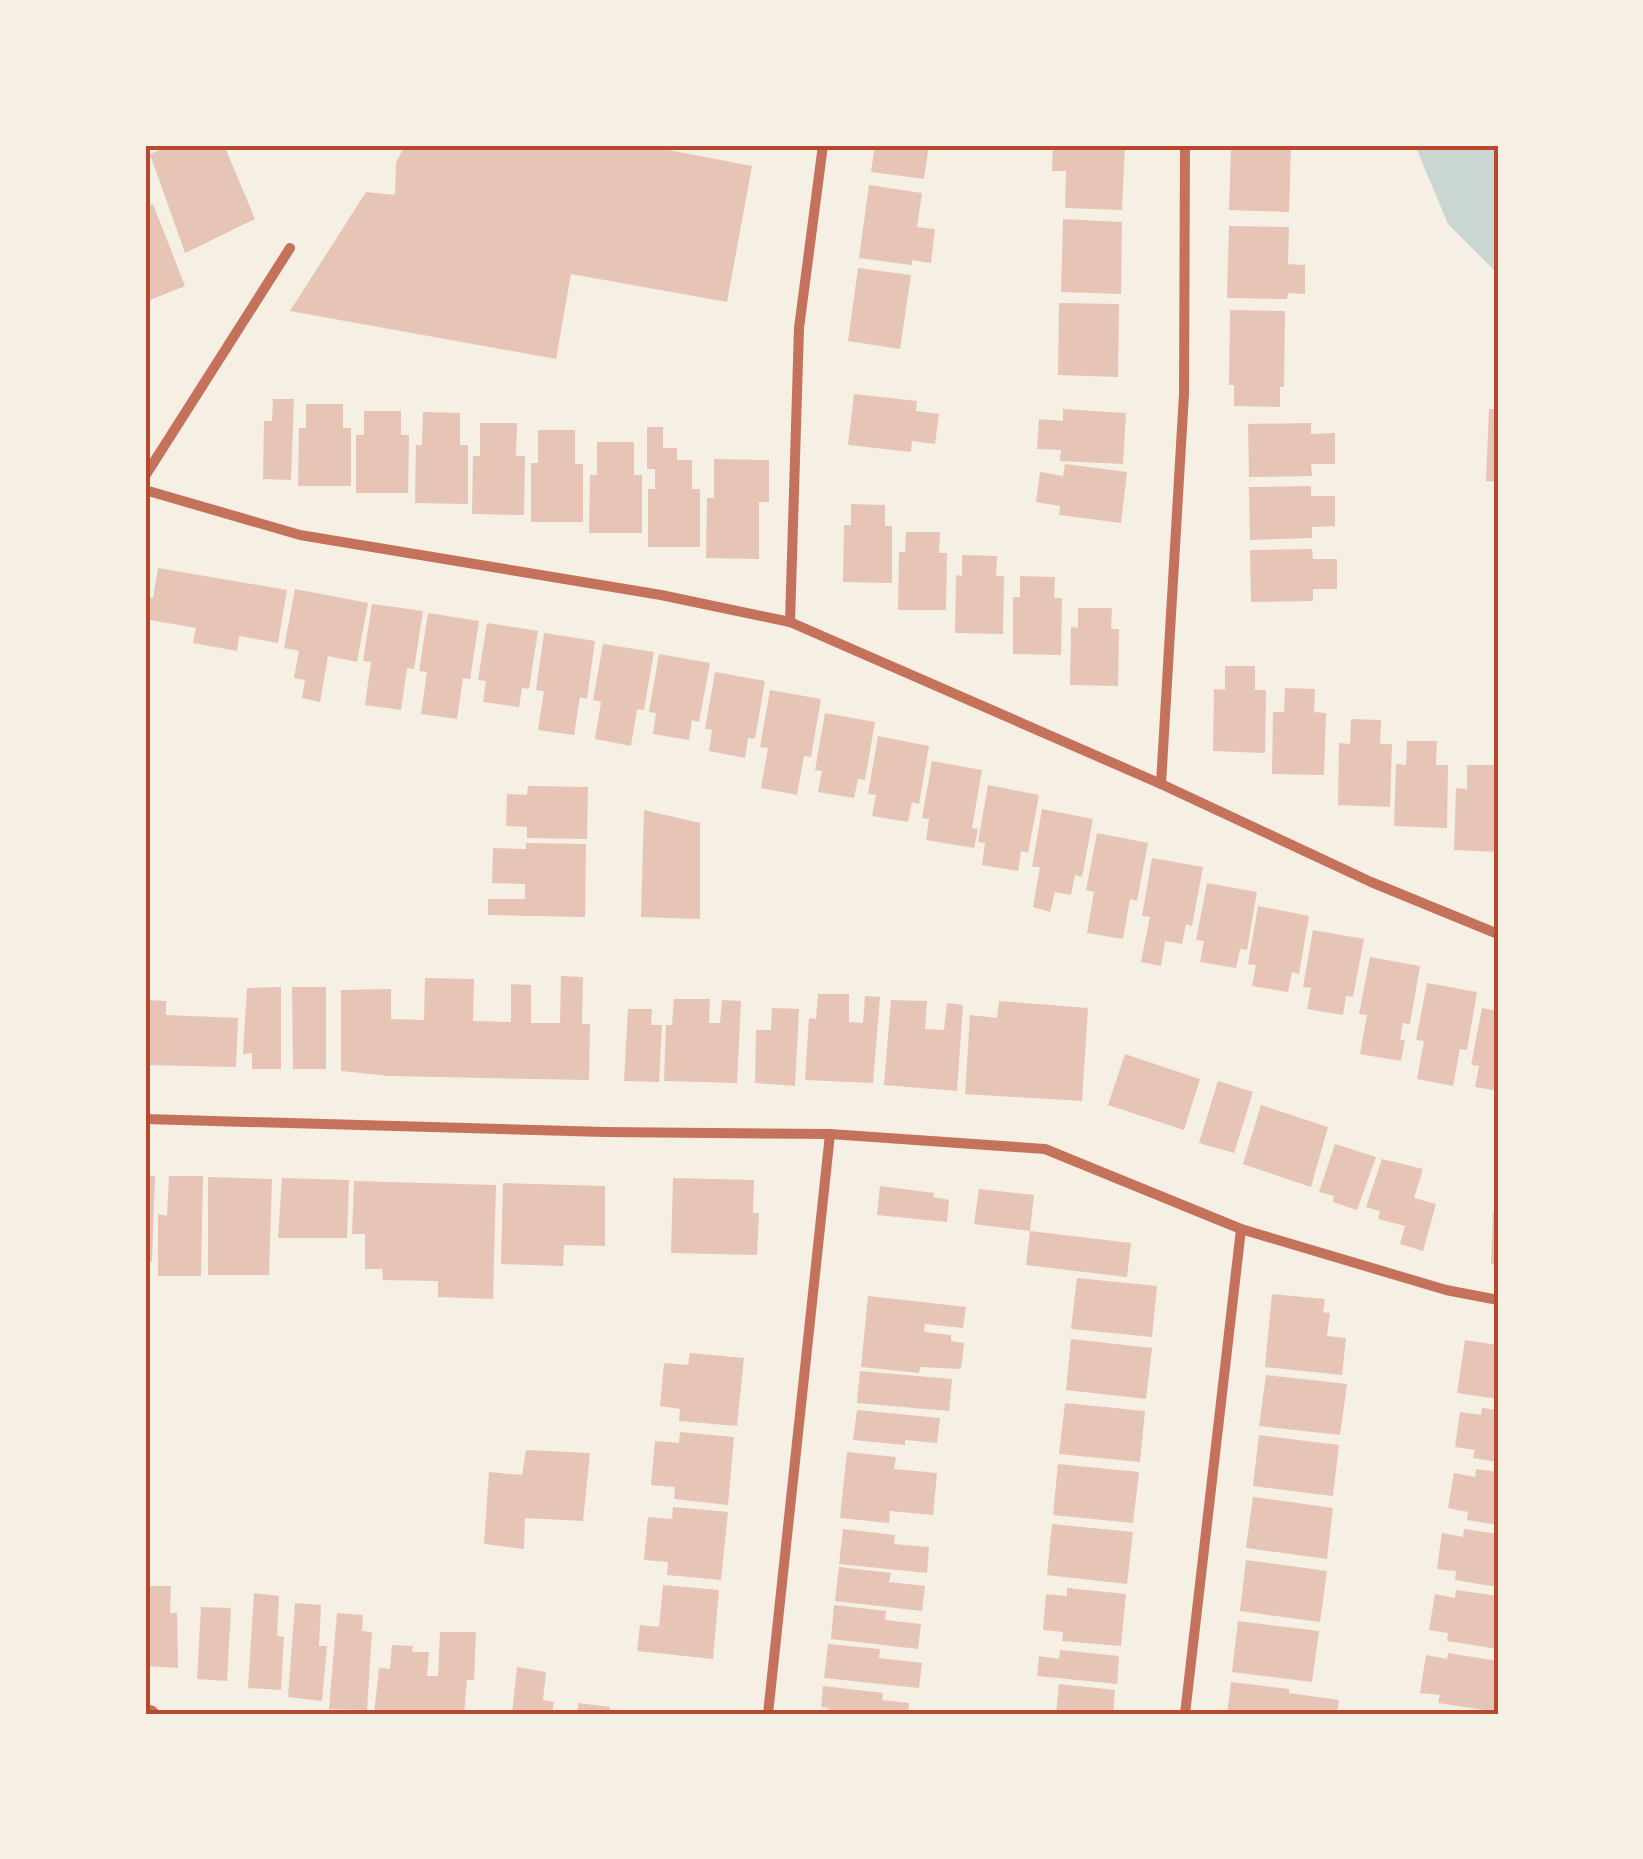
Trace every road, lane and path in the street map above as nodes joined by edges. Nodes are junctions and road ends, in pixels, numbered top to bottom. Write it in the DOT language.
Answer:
graph roads {
  1 [pos="823,145"];
  2 [pos="1185,145"];
  3 [pos="290,248"];
  4 [pos="145,476"];
  5 [pos="145,490"];
  6 [pos="790,622"];
  7 [pos="1161,784"];
  8 [pos="1498,934"];
  9 [pos="145,1119"];
  10 [pos="830,1134"];
  11 [pos="1241,1229"];
  12 [pos="1498,1300"];
  13 [pos="768,1714"];
  14 [pos="1185,1714"];
  1 -- 6 [label="street"];
  2 -- 7 [label="street"];
  3 -- 4 [label="street"];
  5 -- 6 [label="street"];
  6 -- 7 [label="street"];
  7 -- 8 [label="street"];
  9 -- 10 [label="street"];
  10 -- 11 [label="street"];
  10 -- 13 [label="street"];
  11 -- 12 [label="street"];
  11 -- 14 [label="street"];
}
